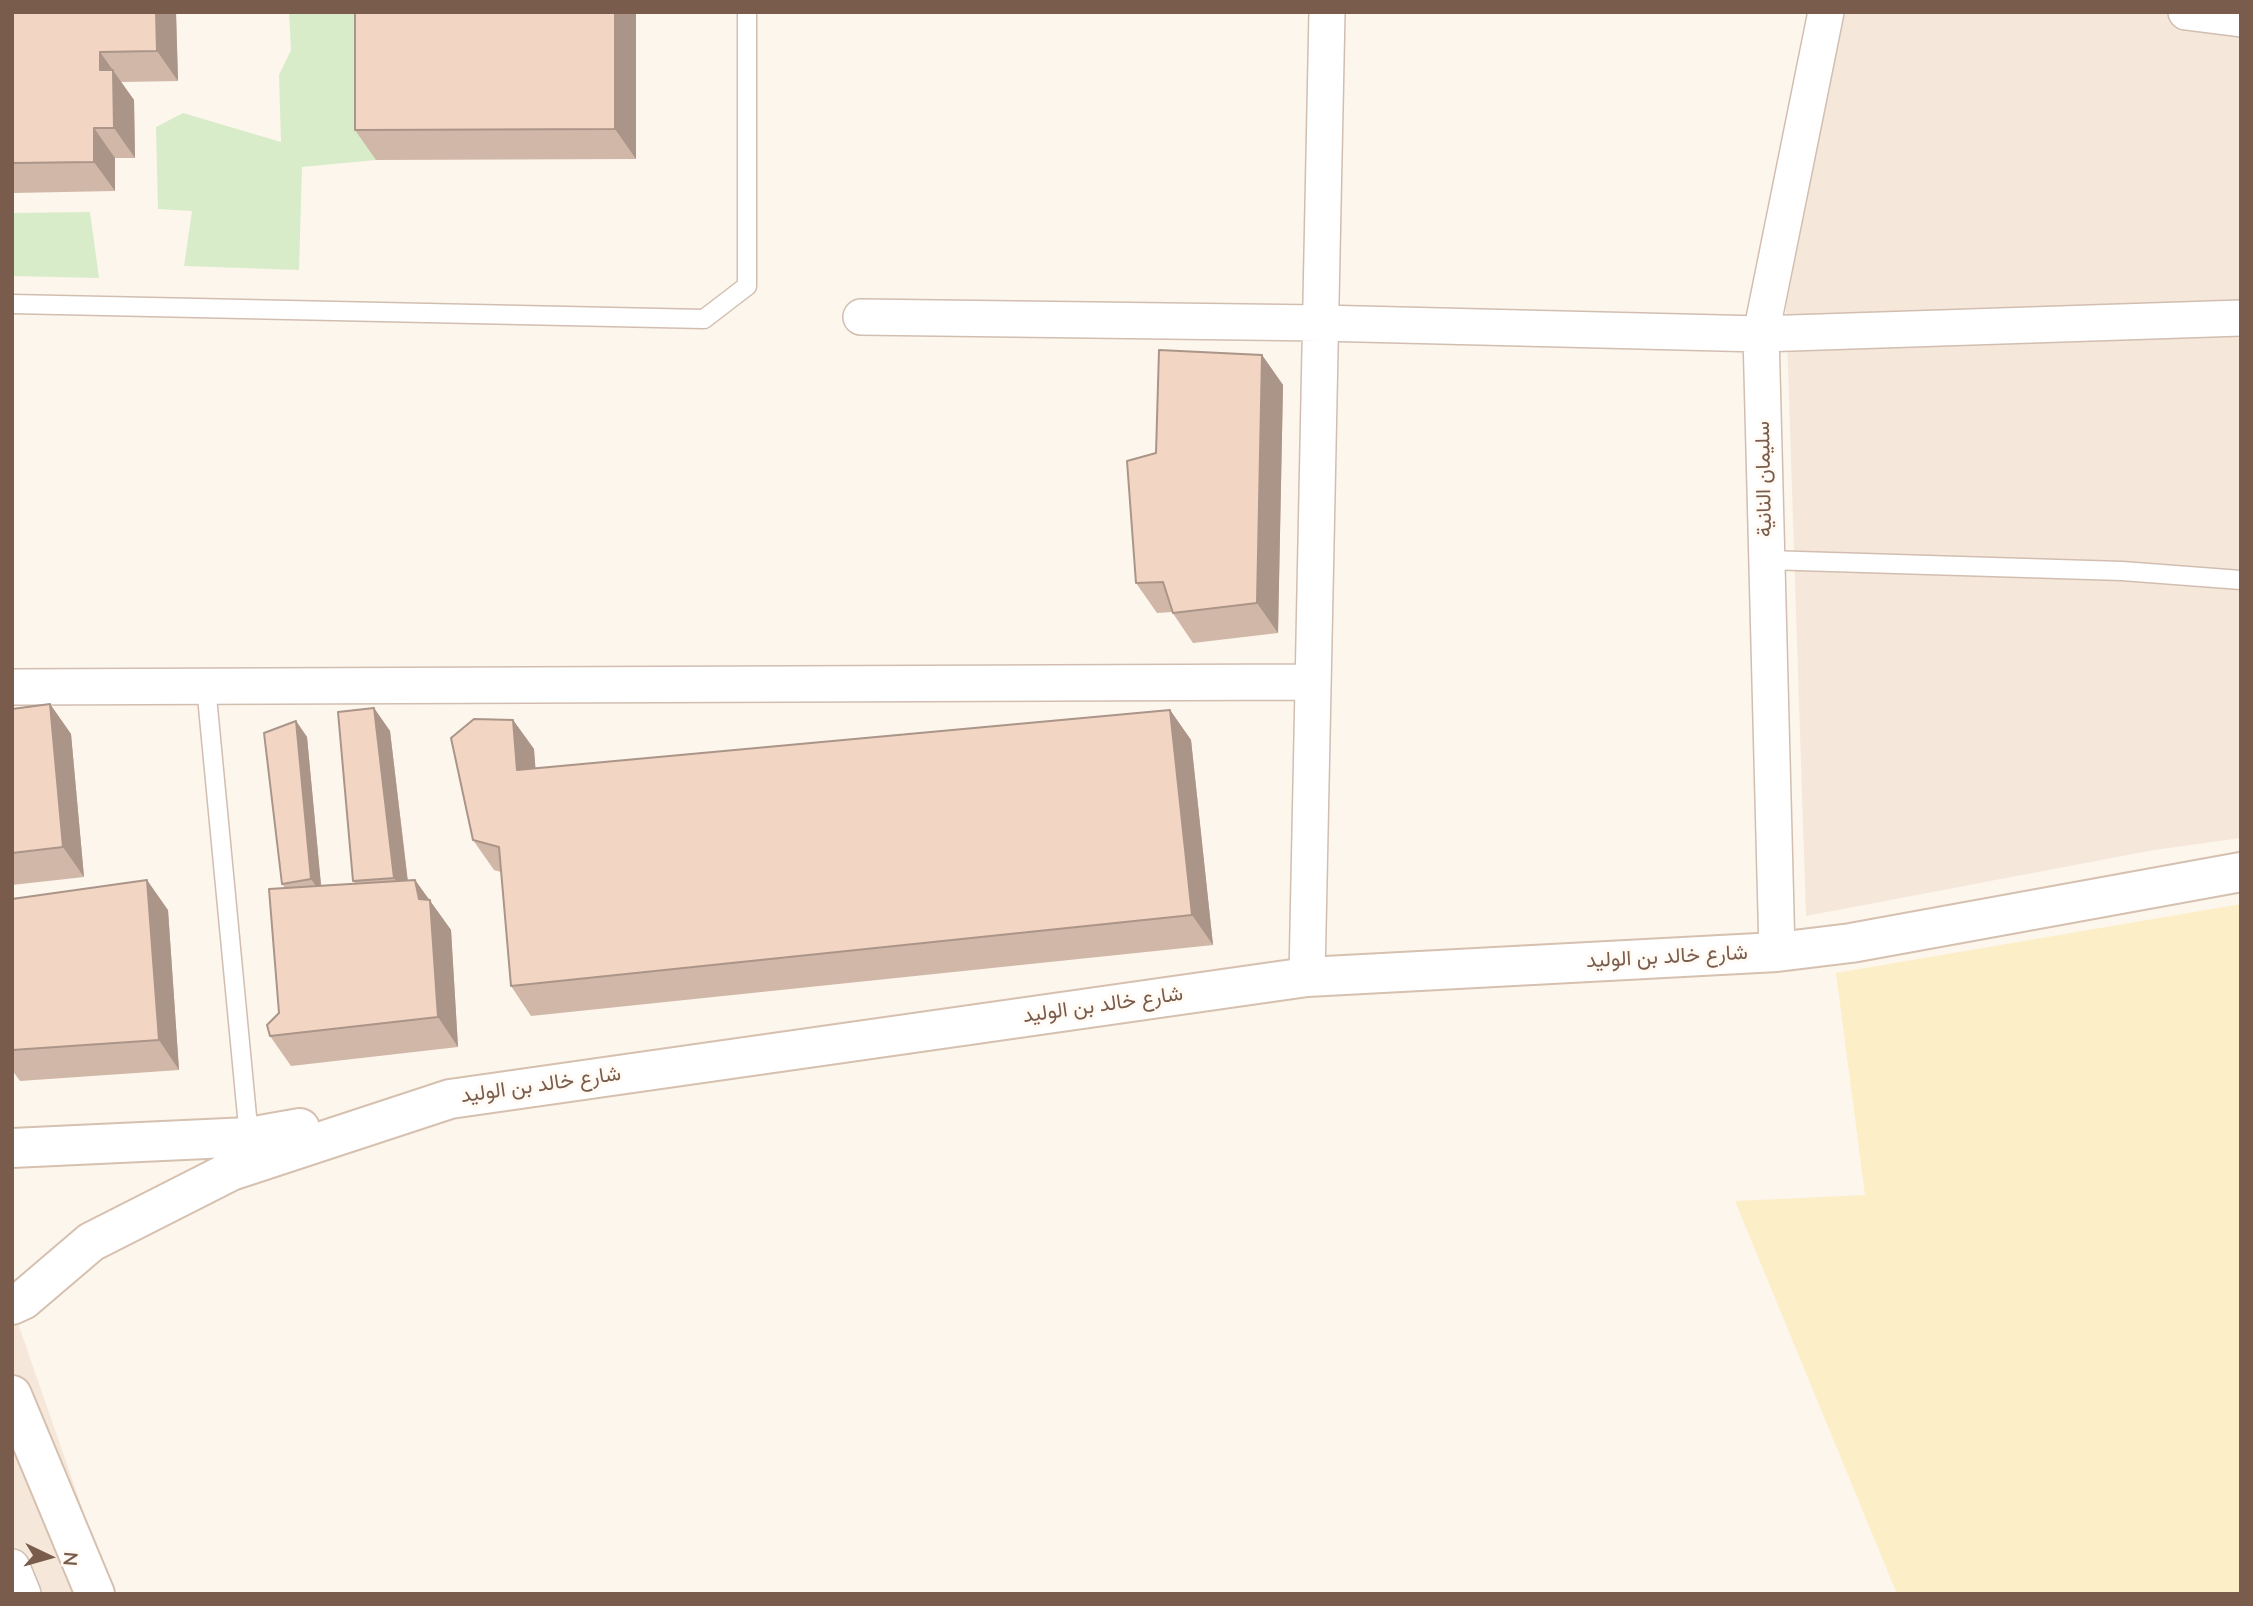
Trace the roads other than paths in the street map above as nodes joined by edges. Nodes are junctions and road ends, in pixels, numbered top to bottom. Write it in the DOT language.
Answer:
graph roads {
  1 [pos="747,12"];
  2 [pos="1327,12"];
  3 [pos="1826,12"];
  4 [pos="2186,12"];
  5 [pos="2241,19"];
  6 [pos="12,304"];
  7 [pos="861,317"];
  8 [pos="2241,318"];
  9 [pos="1320,323"];
  10 [pos="1761,334"];
  11 [pos="1767,559"];
  12 [pos="2241,580"];
  13 [pos="1312,682"];
  14 [pos="206,686"];
  15 [pos="12,687"];
  16 [pos="2241,872"];
  17 [pos="1777,952"];
  18 [pos="1307,977"];
  19 [pos="450,1099"];
  20 [pos="249,1137"];
  21 [pos="12,1148"];
  22 [pos="12,1305"];
  23 [pos="12,1395"];
  24 [pos="12,1567"];
  25 [pos="23,1594"];
  26 [pos="95,1594"];
  1 -- 6 [label="lane"];
  2 -- 9 [label="street"];
  3 -- 10 [label="street, سليمان النانية"];
  4 -- 5 [label="street"];
  7 -- 9 [label="street"];
  8 -- 10 [label="street"];
  9 -- 10 [label="street"];
  9 -- 13 [label="street"];
  10 -- 11 [label="street, سليمان النانية"];
  11 -- 12 [label="lane"];
  11 -- 17 [label="street, سليمان النانية"];
  13 -- 14 [label="street"];
  13 -- 18 [label="street"];
  14 -- 15 [label="street"];
  14 -- 20 [label="lane"];
  16 -- 17 [label="main road, شارع خالد بن الوليد"];
  17 -- 18 [label="main road, شارع خالد بن الوليد"];
  18 -- 19 [label="main road, شارع خالد بن الوليد"];
  19 -- 20 [label="main road"];
  19 -- 22 [label="main road, شارع خالد بن الوليد"];
  20 -- 21 [label="main road"];
  23 -- 26 [label="main road"];
  24 -- 25 [label="street"];
}
